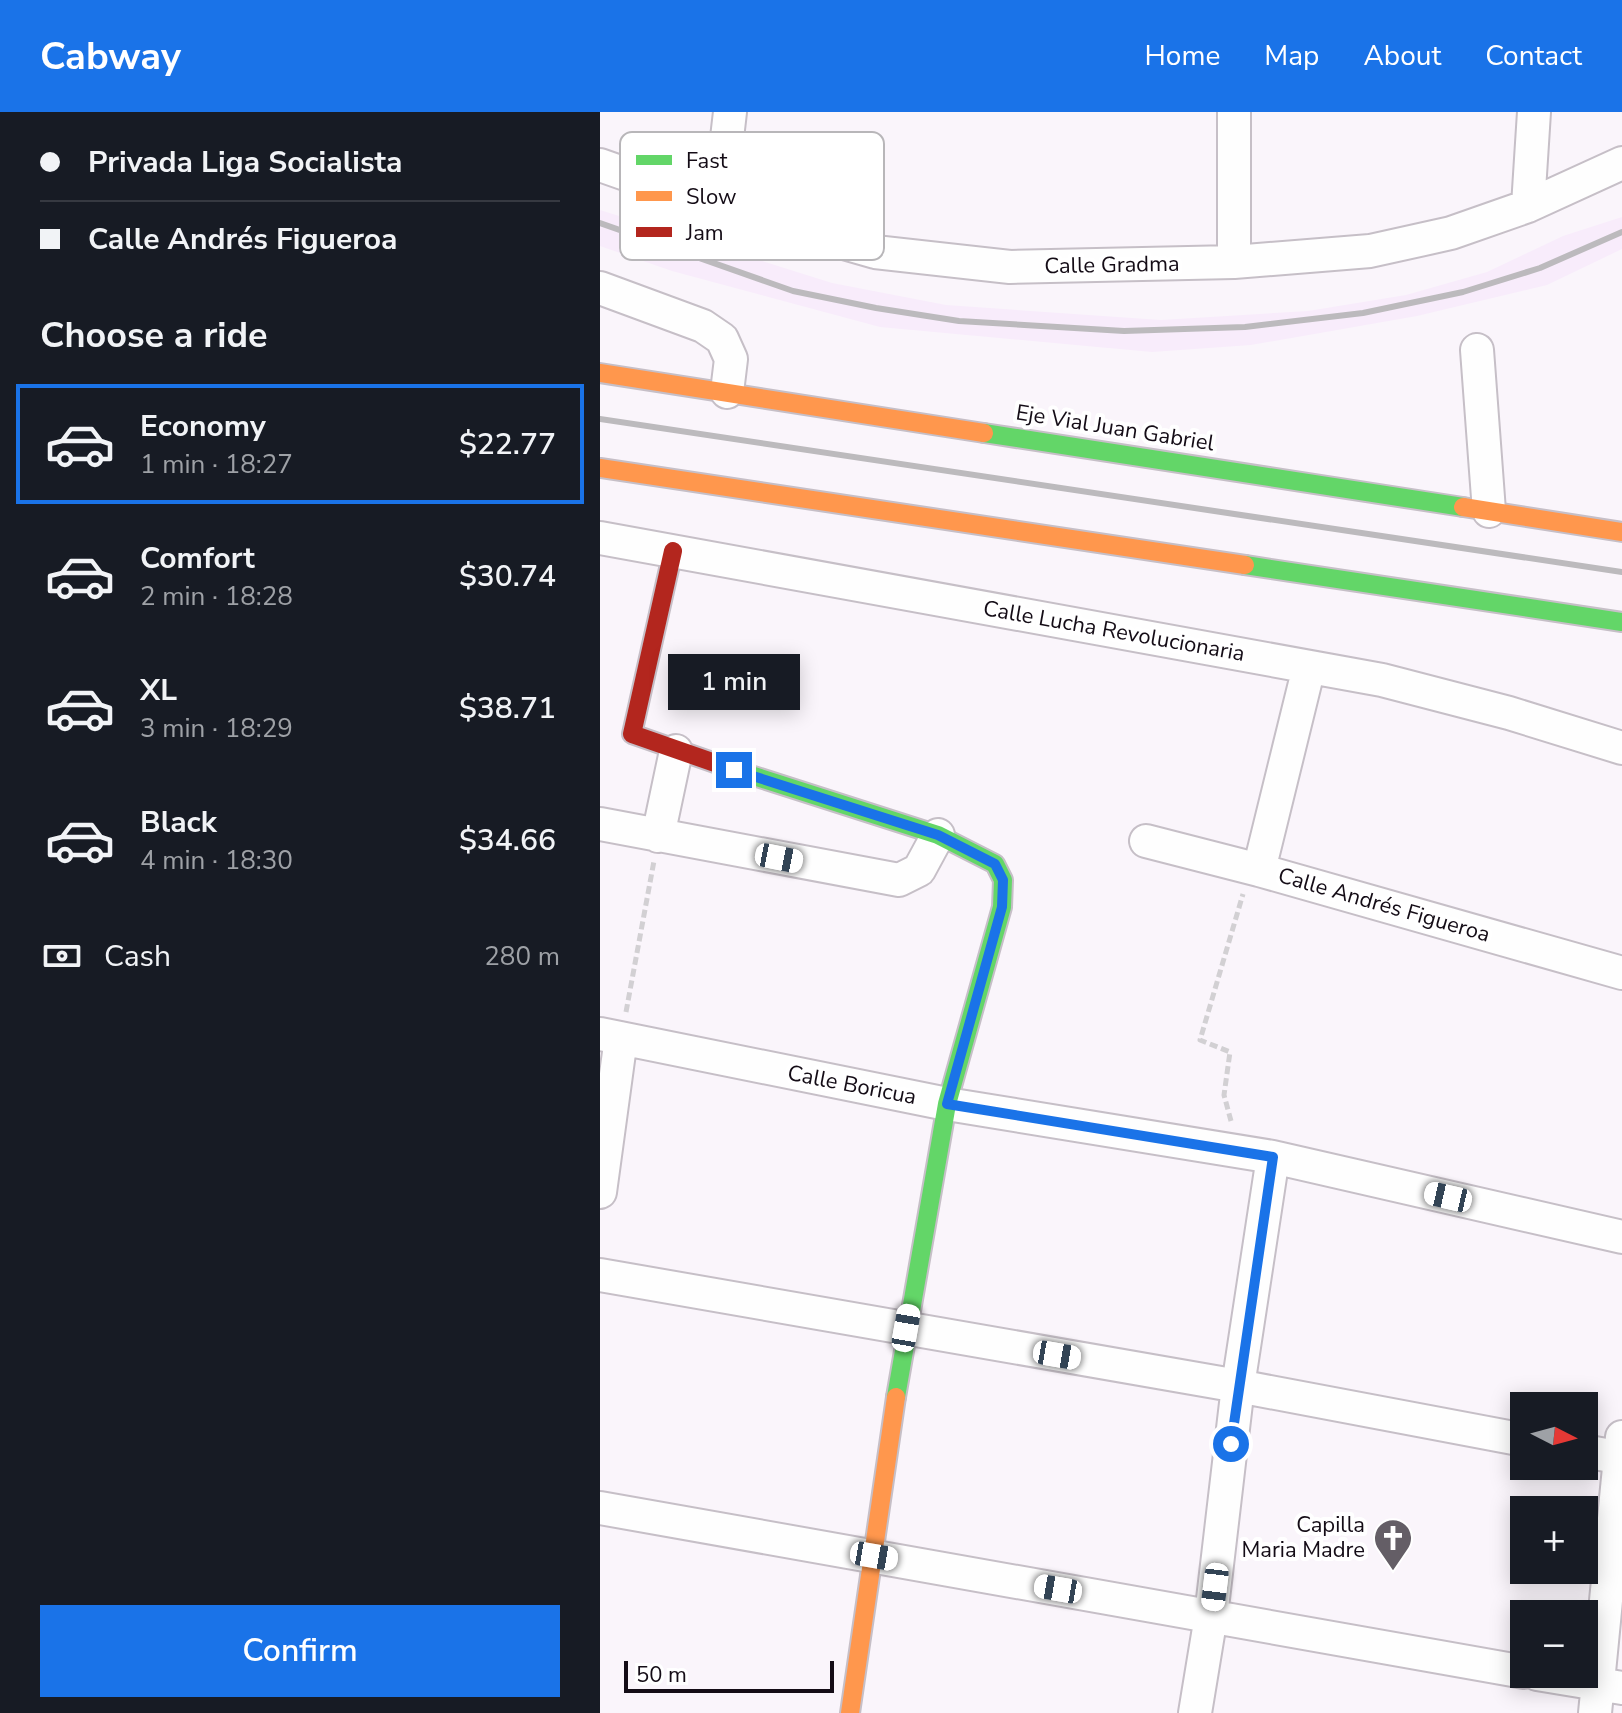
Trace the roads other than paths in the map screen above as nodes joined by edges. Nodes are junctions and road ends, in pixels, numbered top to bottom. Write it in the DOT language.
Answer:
graph roads {
  1 [pos="730,112"];
  2 [pos="1234,112"];
  3 [pos="1534,112"];
  4 [pos="728,132"];
  5 [pos="1622,163"];
  6 [pos="600,165"];
  7 [pos="620,172"];
  8 [pos="1528,206"];
  9 [pos="884,253"];
  10 [pos="1234,262"];
  11 [pos="600,288"];
  12 [pos="1477,350"];
  13 [pos="600,373"];
  14 [pos="727,392"];
  15 [pos="600,468"];
  16 [pos="1489,511"];
  17 [pos="1622,532"];
  18 [pos="600,538"];
  19 [pos="673,551"];
  20 [pos="1622,622"];
  21 [pos="1309,667"];
  22 [pos="1622,748"];
  23 [pos="676,751"];
  24 [pos="600,824"];
  25 [pos="938,835"];
  26 [pos="658,836"];
  27 [pos="1146,841"];
  28 [pos="1259,870"];
  29 [pos="1622,973"];
  30 [pos="611,1036"];
  31 [pos="947,1104"];
  32 [pos="1273,1157"];
  33 [pos="600,1192"];
  34 [pos="1622,1237"];
  35 [pos="600,1275"];
  36 [pos="906,1328"];
  37 [pos="1238,1386"];
  38 [pos="1510,1437"];
  39 [pos="1598,1451"];
  40 [pos="1621,1451"];
  41 [pos="600,1508"];
  42 [pos="874,1556"];
  43 [pos="1211,1616"];
  44 [pos="1510,1669"];
  45 [pos="1582,1688"];
  46 [pos="1605,1695"];
  47 [pos="850,1713"];
  48 [pos="1195,1713"];
  1 -- 4 [label="street"];
  2 -- 10 [label="street"];
  3 -- 8 [label="street"];
  5 -- 8 [label="street, Calle Gradma"];
  6 -- 7 [label="street, Calle Gradma"];
  8 -- 10 [label="street, Calle Gradma"];
  9 -- 10 [label="street, Calle Gradma"];
  11 -- 14 [label="street"];
  12 -- 16 [label="street"];
  13 -- 14 [label="main road, Eje Vial Juan Gabriel"];
  14 -- 16 [label="main road, Eje Vial Juan Gabriel"];
  15 -- 20 [label="main road"];
  16 -- 17 [label="main road, Eje Vial Juan Gabriel"];
  18 -- 19 [label="street, Calle Lucha Revolucionaria"];
  19 -- 21 [label="street, Calle Lucha Revolucionaria"];
  19 -- 23 [label="main road"];
  21 -- 22 [label="street, Calle Lucha Revolucionaria"];
  21 -- 28 [label="street"];
  23 -- 25 [label="main road"];
  23 -- 26 [label="street"];
  24 -- 26 [label="street"];
  25 -- 26 [label="street"];
  25 -- 31 [label="main road"];
  27 -- 28 [label="street, Calle Andrés Figueroa"];
  28 -- 29 [label="street, Calle Andrés Figueroa"];
  30 -- 31 [label="street, Calle Boricua"];
  30 -- 33 [label="street"];
  31 -- 32 [label="street, Calle Boricua"];
  31 -- 36 [label="main road"];
  32 -- 34 [label="street, Calle Boricua"];
  32 -- 37 [label="street"];
  35 -- 36 [label="street"];
  36 -- 37 [label="street"];
  36 -- 42 [label="main road"];
  37 -- 38 [label="street"];
  37 -- 43 [label="street"];
  39 -- 40 [label="street"];
  40 -- 46 [label="street"];
  41 -- 42 [label="street"];
  42 -- 43 [label="street"];
  42 -- 47 [label="main road"];
  43 -- 44 [label="street"];
  43 -- 48 [label="street"];
  45 -- 46 [label="street"];
}
